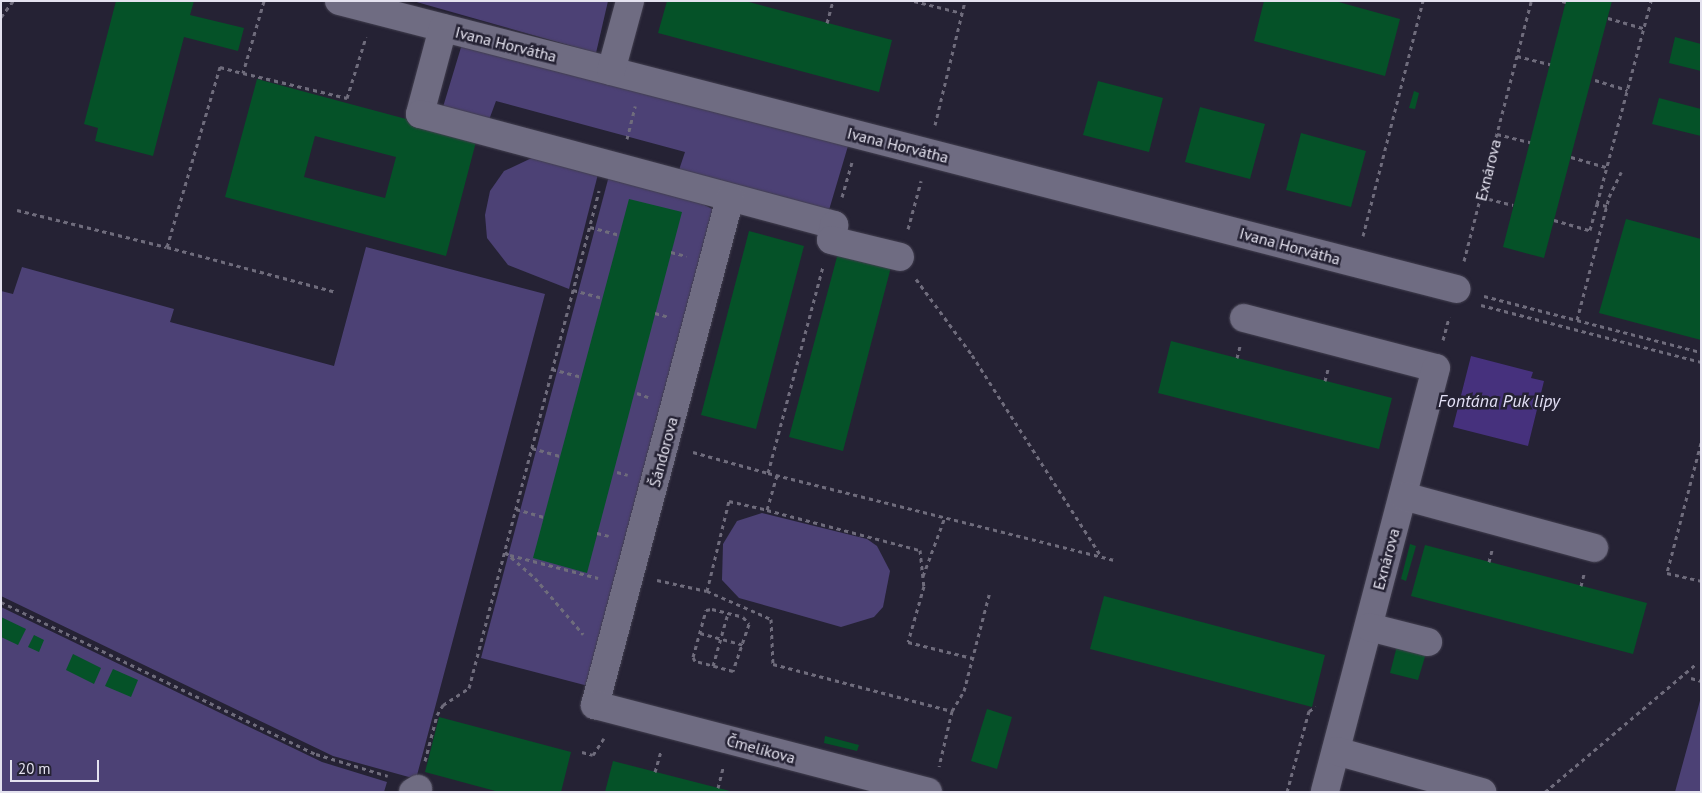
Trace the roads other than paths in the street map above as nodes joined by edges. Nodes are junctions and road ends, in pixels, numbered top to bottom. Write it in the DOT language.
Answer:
graph roads {
  1 [pos="339,1"];
  2 [pos="630,1"];
  3 [pos="444,28"];
  4 [pos="611,71"];
  5 [pos="730,198"];
  6 [pos="900,257"];
  7 [pos="1457,289"];
  8 [pos="1244,318"];
  9 [pos="1403,496"];
  10 [pos="1594,548"];
  11 [pos="1368,627"];
  12 [pos="1428,642"];
  13 [pos="595,705"];
  14 [pos="1336,751"];
  15 [pos="933,783"];
  16 [pos="1326,792"];
  17 [pos="1482,792"];
  1 -- 3 [label="street, Ivana Horvátha"];
  2 -- 4 [label="street"];
  3 -- 4 [label="street, Ivana Horvátha"];
  3 -- 5 [label="street"];
  4 -- 7 [label="street, Ivana Horvátha"];
  5 -- 6 [label="street"];
  5 -- 13 [label="street, Šándorova"];
  8 -- 9 [label="street, Exnárova"];
  9 -- 10 [label="street"];
  9 -- 11 [label="street, Exnárova"];
  11 -- 12 [label="street"];
  11 -- 14 [label="street, Exnárova"];
  13 -- 15 [label="street, Čmelíkova"];
  14 -- 16 [label="street, Exnárova"];
  14 -- 17 [label="street"];
}
